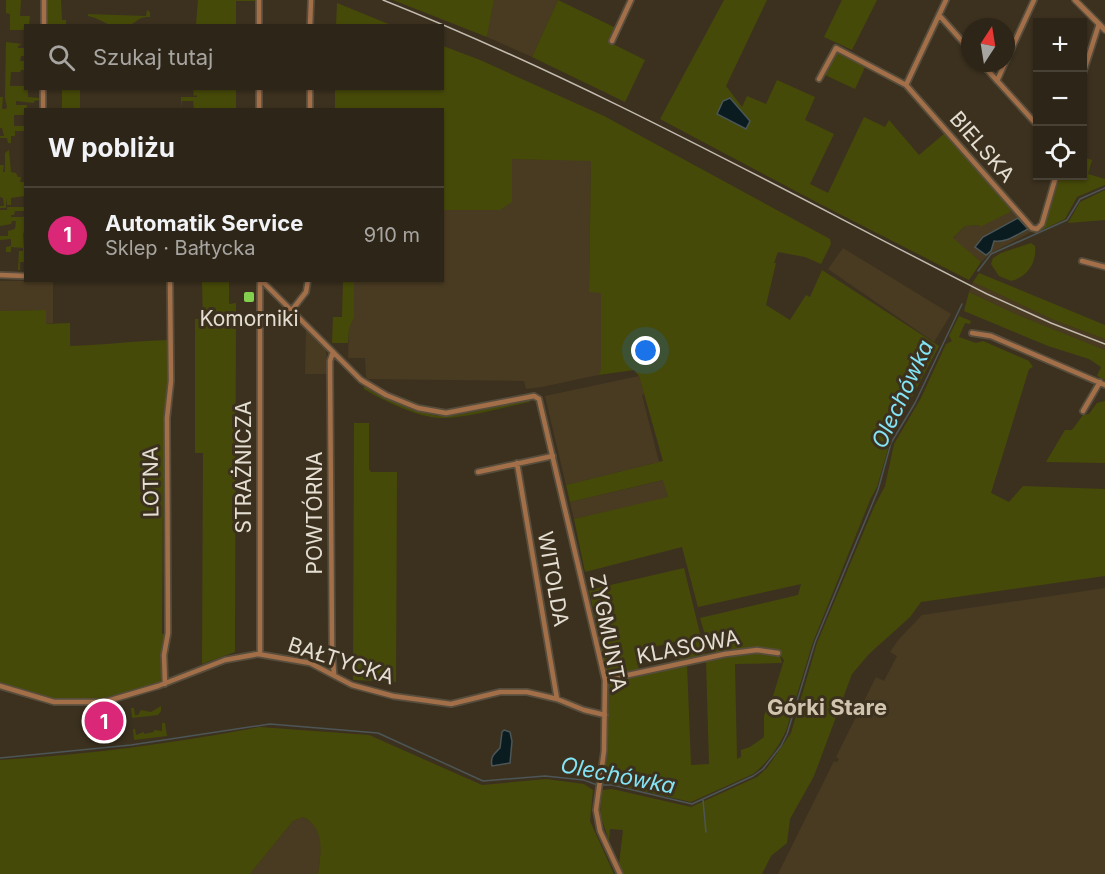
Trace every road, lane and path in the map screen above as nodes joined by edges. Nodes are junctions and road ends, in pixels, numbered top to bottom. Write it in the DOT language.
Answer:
graph roads {
  1 [pos="44,0"];
  2 [pos="259,0"];
  3 [pos="310,0"];
  4 [pos="631,0"];
  5 [pos="946,0"];
  6 [pos="1034,0"];
  7 [pos="1075,0"];
  8 [pos="939,15"];
  9 [pos="44,24"];
  10 [pos="259,24"];
  11 [pos="310,24"];
  12 [pos="1099,24"];
  13 [pos="1105,30"];
  14 [pos="961,40"];
  15 [pos="612,41"];
  16 [pos="1015,42"];
  17 [pos="989,72"];
  18 [pos="1001,72"];
  19 [pos="1085,72"];
  20 [pos="819,79"];
  21 [pos="997,81"];
  22 [pos="906,85"];
  23 [pos="44,90"];
  24 [pos="259,90"];
  25 [pos="310,90"];
  26 [pos="43,108"];
  27 [pos="259,108"];
  28 [pos="310,108"];
  29 [pos="1033,121"];
  30 [pos="1055,180"];
  31 [pos="1082,261"];
  32 [pos="1105,267"];
  33 [pos="0,275"];
  34 [pos="24,276"];
  35 [pos="170,282"];
  36 [pos="260,282"];
  37 [pos="262,282"];
  38 [pos="308,282"];
  39 [pos="292,310"];
  40 [pos="972,333"];
  41 [pos="333,352"];
  42 [pos="1103,383"];
  43 [pos="1083,411"];
  44 [pos="553,456"];
  45 [pos="517,463"];
  46 [pos="478,472"];
  47 [pos="778,653"];
  48 [pos="260,654"];
  49 [pos="334,674"];
  50 [pos="605,680"];
  51 [pos="165,684"];
  52 [pos="0,686"];
  53 [pos="557,699"];
  54 [pos="605,715"];
  55 [pos="620,874"];
  1 -- 9 [label="street"];
  2 -- 10 [label="street"];
  3 -- 11 [label="street"];
  4 -- 15 [label="street"];
  5 -- 8 [label="street"];
  6 -- 16 [label="street"];
  7 -- 12 [label="street"];
  8 -- 14 [label="street"];
  8 -- 22 [label="street"];
  12 -- 13 [label="street"];
  12 -- 19 [label="street"];
  17 -- 21 [label="street"];
  18 -- 21 [label="street"];
  20 -- 22 [label="street"];
  21 -- 29 [label="street"];
  22 -- 30 [label="street, BIELSKA"];
  23 -- 26 [label="street"];
  24 -- 27 [label="street"];
  25 -- 28 [label="street"];
  31 -- 32 [label="street"];
  33 -- 34 [label="street"];
  35 -- 51 [label="street, LOTNA"];
  36 -- 48 [label="street, STRAŻNICZA"];
  37 -- 39 [label="street"];
  38 -- 39 [label="street"];
  39 -- 41 [label="street"];
  40 -- 42 [label="street"];
  41 -- 44 [label="street, ZYGMUNTA"];
  41 -- 49 [label="street, POWTÓRNA"];
  42 -- 43 [label="street"];
  44 -- 45 [label="street"];
  44 -- 50 [label="street, ZYGMUNTA"];
  45 -- 46 [label="street"];
  45 -- 53 [label="street, WITOLDA"];
  47 -- 50 [label="street, KLASOWA"];
  48 -- 49 [label="street, BAŁTYCKA"];
  48 -- 51 [label="street, BAŁTYCKA"];
  49 -- 53 [label="street, BAŁTYCKA"];
  50 -- 54 [label="street, ZYGMUNTA"];
  51 -- 52 [label="street, BAŁTYCKA"];
  53 -- 54 [label="street, BAŁTYCKA"];
  54 -- 55 [label="street, ZYGMUNTA"];
}
